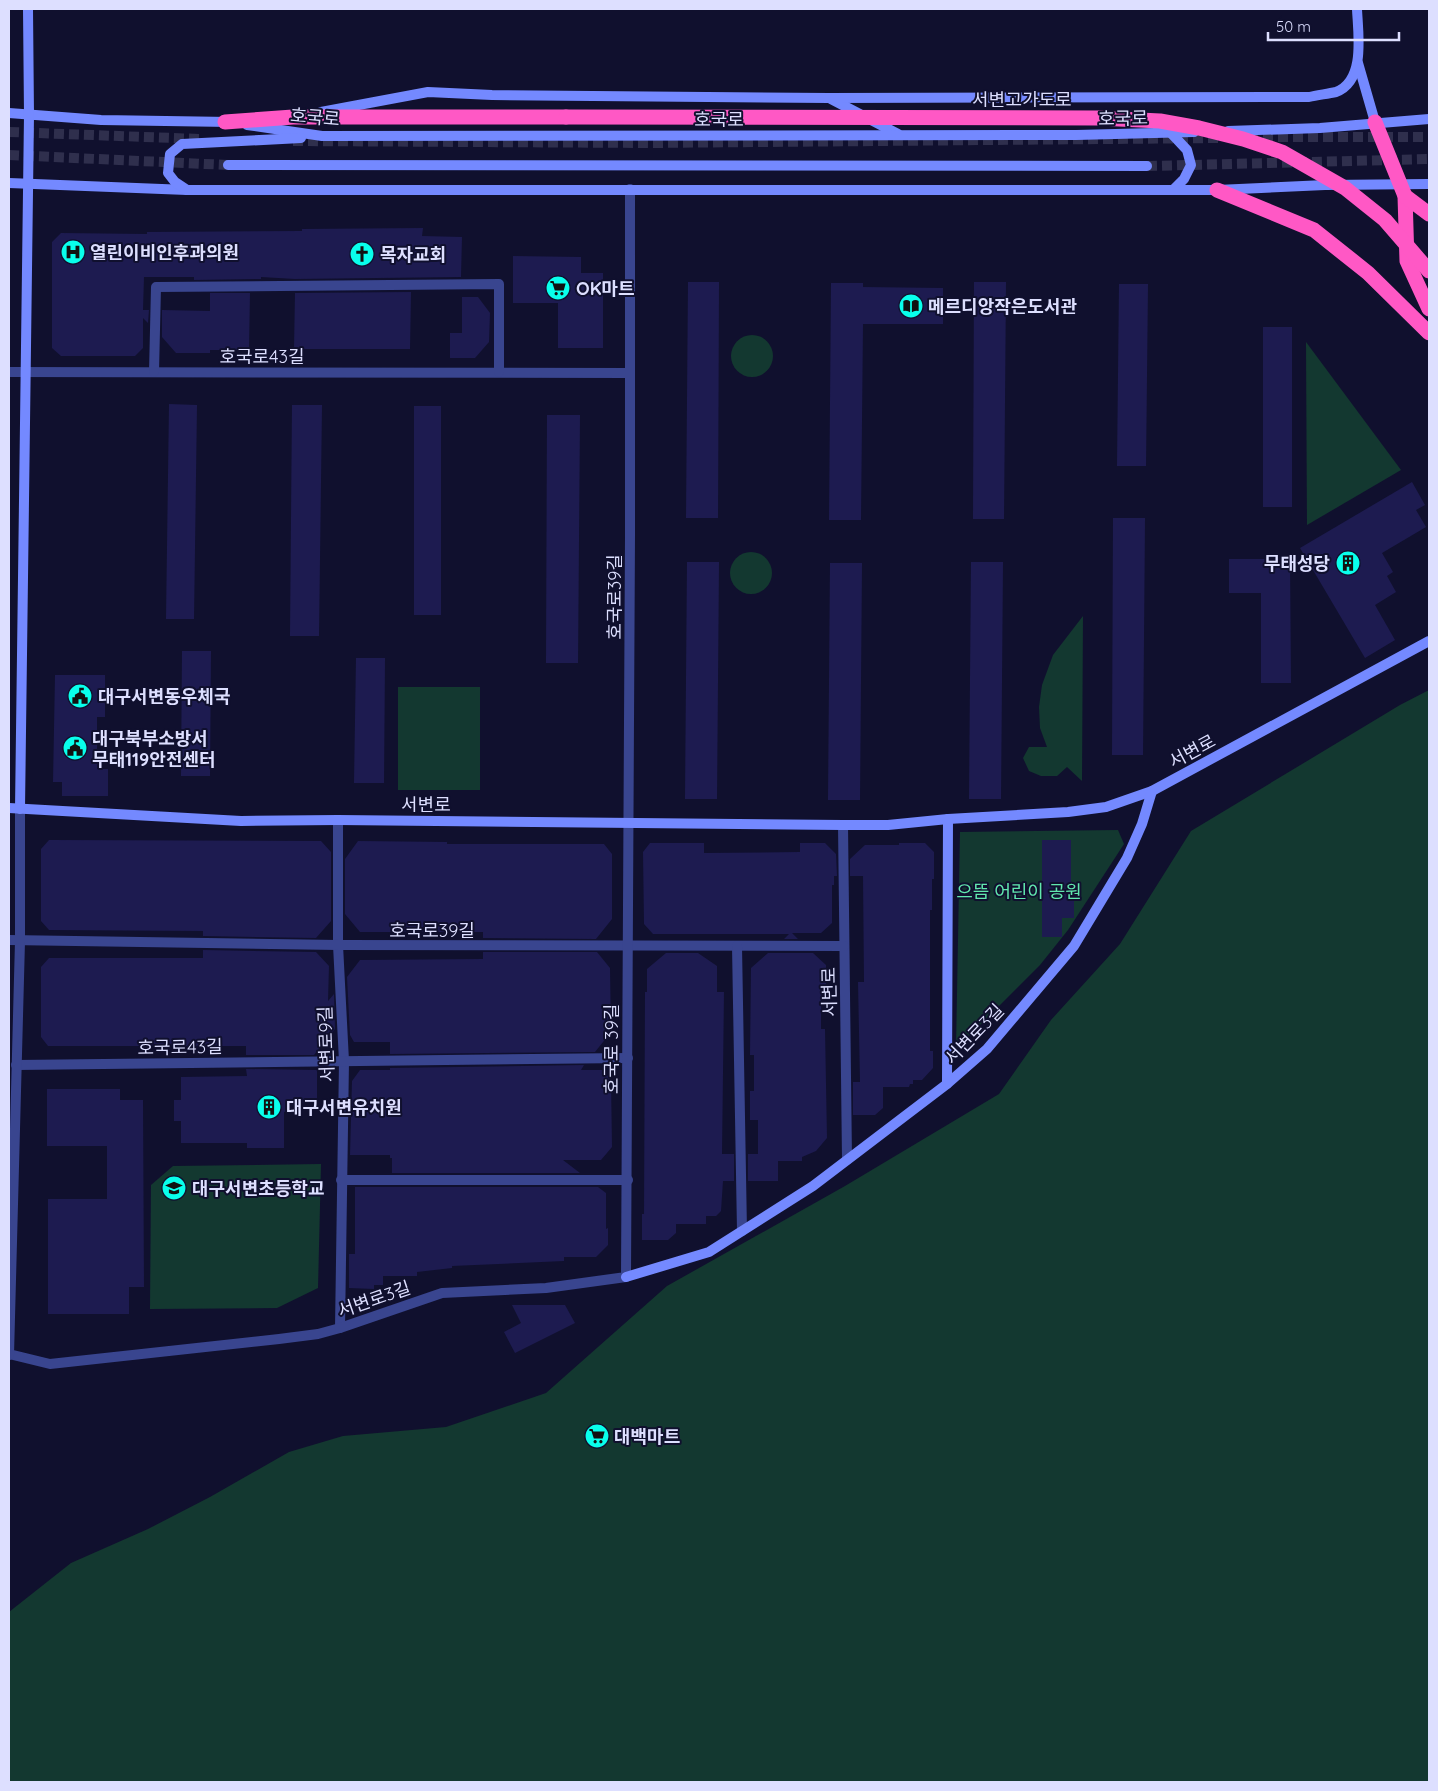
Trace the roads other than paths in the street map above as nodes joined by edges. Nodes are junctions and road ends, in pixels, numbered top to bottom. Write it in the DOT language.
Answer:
graph roads {
  1 [pos="28,9"];
  2 [pos="1357,9"];
  3 [pos="1358,63"];
  4 [pos="829,98"];
  5 [pos="9,112"];
  6 [pos="29,115"];
  7 [pos="293,117"];
  8 [pos="1429,119"];
  9 [pos="224,122"];
  10 [pos="1375,122"];
  11 [pos="1171,133"];
  12 [pos="902,135"];
  13 [pos="322,136"];
  14 [pos="228,165"];
  15 [pos="1147,166"];
  16 [pos="9,183"];
  17 [pos="28,184"];
  18 [pos="1429,184"];
  19 [pos="630,189"];
  20 [pos="187,190"];
  21 [pos="1173,190"];
  22 [pos="1217,190"];
  23 [pos="1402,190"];
  24 [pos="1429,214"];
  25 [pos="1429,271"];
  26 [pos="1429,309"];
  27 [pos="1429,333"];
  28 [pos="9,372"];
  29 [pos="26,372"];
  30 [pos="154,372"];
  31 [pos="499,372"];
  32 [pos="629,373"];
  33 [pos="1429,640"];
  34 [pos="1429,646"];
  35 [pos="1405,656"];
  36 [pos="1152,791"];
  37 [pos="9,808"];
  38 [pos="20,809"];
  39 [pos="948,819"];
  40 [pos="338,820"];
  41 [pos="628,821"];
  42 [pos="843,824"];
  43 [pos="9,940"];
  44 [pos="20,941"];
  45 [pos="338,946"];
  46 [pos="737,946"];
  47 [pos="844,946"];
  48 [pos="627,947"];
  49 [pos="628,1058"];
  50 [pos="344,1061"];
  51 [pos="16,1065"];
  52 [pos="947,1084"];
  53 [pos="847,1160"];
  54 [pos="341,1180"];
  55 [pos="628,1180"];
  56 [pos="742,1231"];
  57 [pos="626,1277"];
  58 [pos="340,1328"];
  59 [pos="9,1354"];
  1 -- 6 [label="main road"];
  2 -- 3 [label="main road"];
  3 -- 4 [label="main road"];
  3 -- 10 [label="main road"];
  4 -- 7 [label="main road"];
  4 -- 12 [label="main road"];
  5 -- 6 [label="main road, 호국로"];
  6 -- 9 [label="main road, 호국로"];
  6 -- 17 [label="main road"];
  7 -- 9 [label="highway, 서변고가도로"];
  7 -- 25 [label="highway, 서변고가도로, bridge"];
  8 -- 10 [label="main road, 호국로"];
  9 -- 13 [label="main road, 호국로"];
  10 -- 11 [label="main road, 호국로"];
  10 -- 23 [label="highway"];
  11 -- 12 [label="main road, 호국로"];
  11 -- 21 [label="main road"];
  12 -- 13 [label="main road, 호국로"];
  13 -- 20 [label="main road"];
  14 -- 15 [label="main road"];
  16 -- 17 [label="main road"];
  17 -- 20 [label="main road"];
  17 -- 29 [label="main road"];
  18 -- 23 [label="main road"];
  19 -- 20 [label="main road"];
  19 -- 21 [label="main road"];
  19 -- 32 [label="street, 호국로39길"];
  21 -- 22 [label="main road"];
  22 -- 23 [label="main road"];
  22 -- 27 [label="highway"];
  23 -- 24 [label="highway"];
  23 -- 26 [label="highway"];
  28 -- 29 [label="street, 호국로43길"];
  29 -- 30 [label="street, 호국로43길"];
  29 -- 38 [label="main road"];
  30 -- 31 [label="street, 호국로43길"];
  30 -- 31 [label="street"];
  31 -- 32 [label="street"];
  32 -- 41 [label="street, 호국로39길"];
  33 -- 35 [label="main road"];
  34 -- 35 [label="main road"];
  35 -- 36 [label="main road, 서변로"];
  36 -- 39 [label="main road, 서변로"];
  36 -- 52 [label="main road, 서변로3길"];
  37 -- 38 [label="main road, 서변로"];
  38 -- 40 [label="main road, 서변로"];
  38 -- 44 [label="street"];
  39 -- 42 [label="main road, 서변로"];
  39 -- 52 [label="main road"];
  40 -- 41 [label="main road, 서변로"];
  40 -- 45 [label="street, 서변로9길"];
  41 -- 42 [label="main road, 서변로"];
  41 -- 48 [label="street, 호국로 39길"];
  42 -- 47 [label="street, 서변로"];
  43 -- 44 [label="street"];
  44 -- 45 [label="street, 호국로39길"];
  44 -- 51 [label="street"];
  45 -- 48 [label="street, 호국로39길"];
  45 -- 50 [label="street, 서변로9길"];
  46 -- 47 [label="street, 호국로39길"];
  46 -- 48 [label="street, 호국로39길"];
  46 -- 56 [label="street"];
  47 -- 53 [label="street, 서변로"];
  48 -- 49 [label="street, 호국로 39길"];
  49 -- 50 [label="street"];
  49 -- 55 [label="street, 호국로 39길"];
  50 -- 51 [label="street, 호국로43길"];
  50 -- 54 [label="street, 서변로9길"];
  51 -- 59 [label="street"];
  52 -- 53 [label="main road, 서변로3길"];
  53 -- 56 [label="main road, 서변로3길"];
  54 -- 55 [label="street"];
  54 -- 58 [label="street, 서변로9길"];
  55 -- 57 [label="street, 호국로 39길"];
  56 -- 57 [label="main road, 서변로3길"];
  57 -- 58 [label="street, 서변로3길"];
  58 -- 59 [label="street, 서변로3길"];
}
